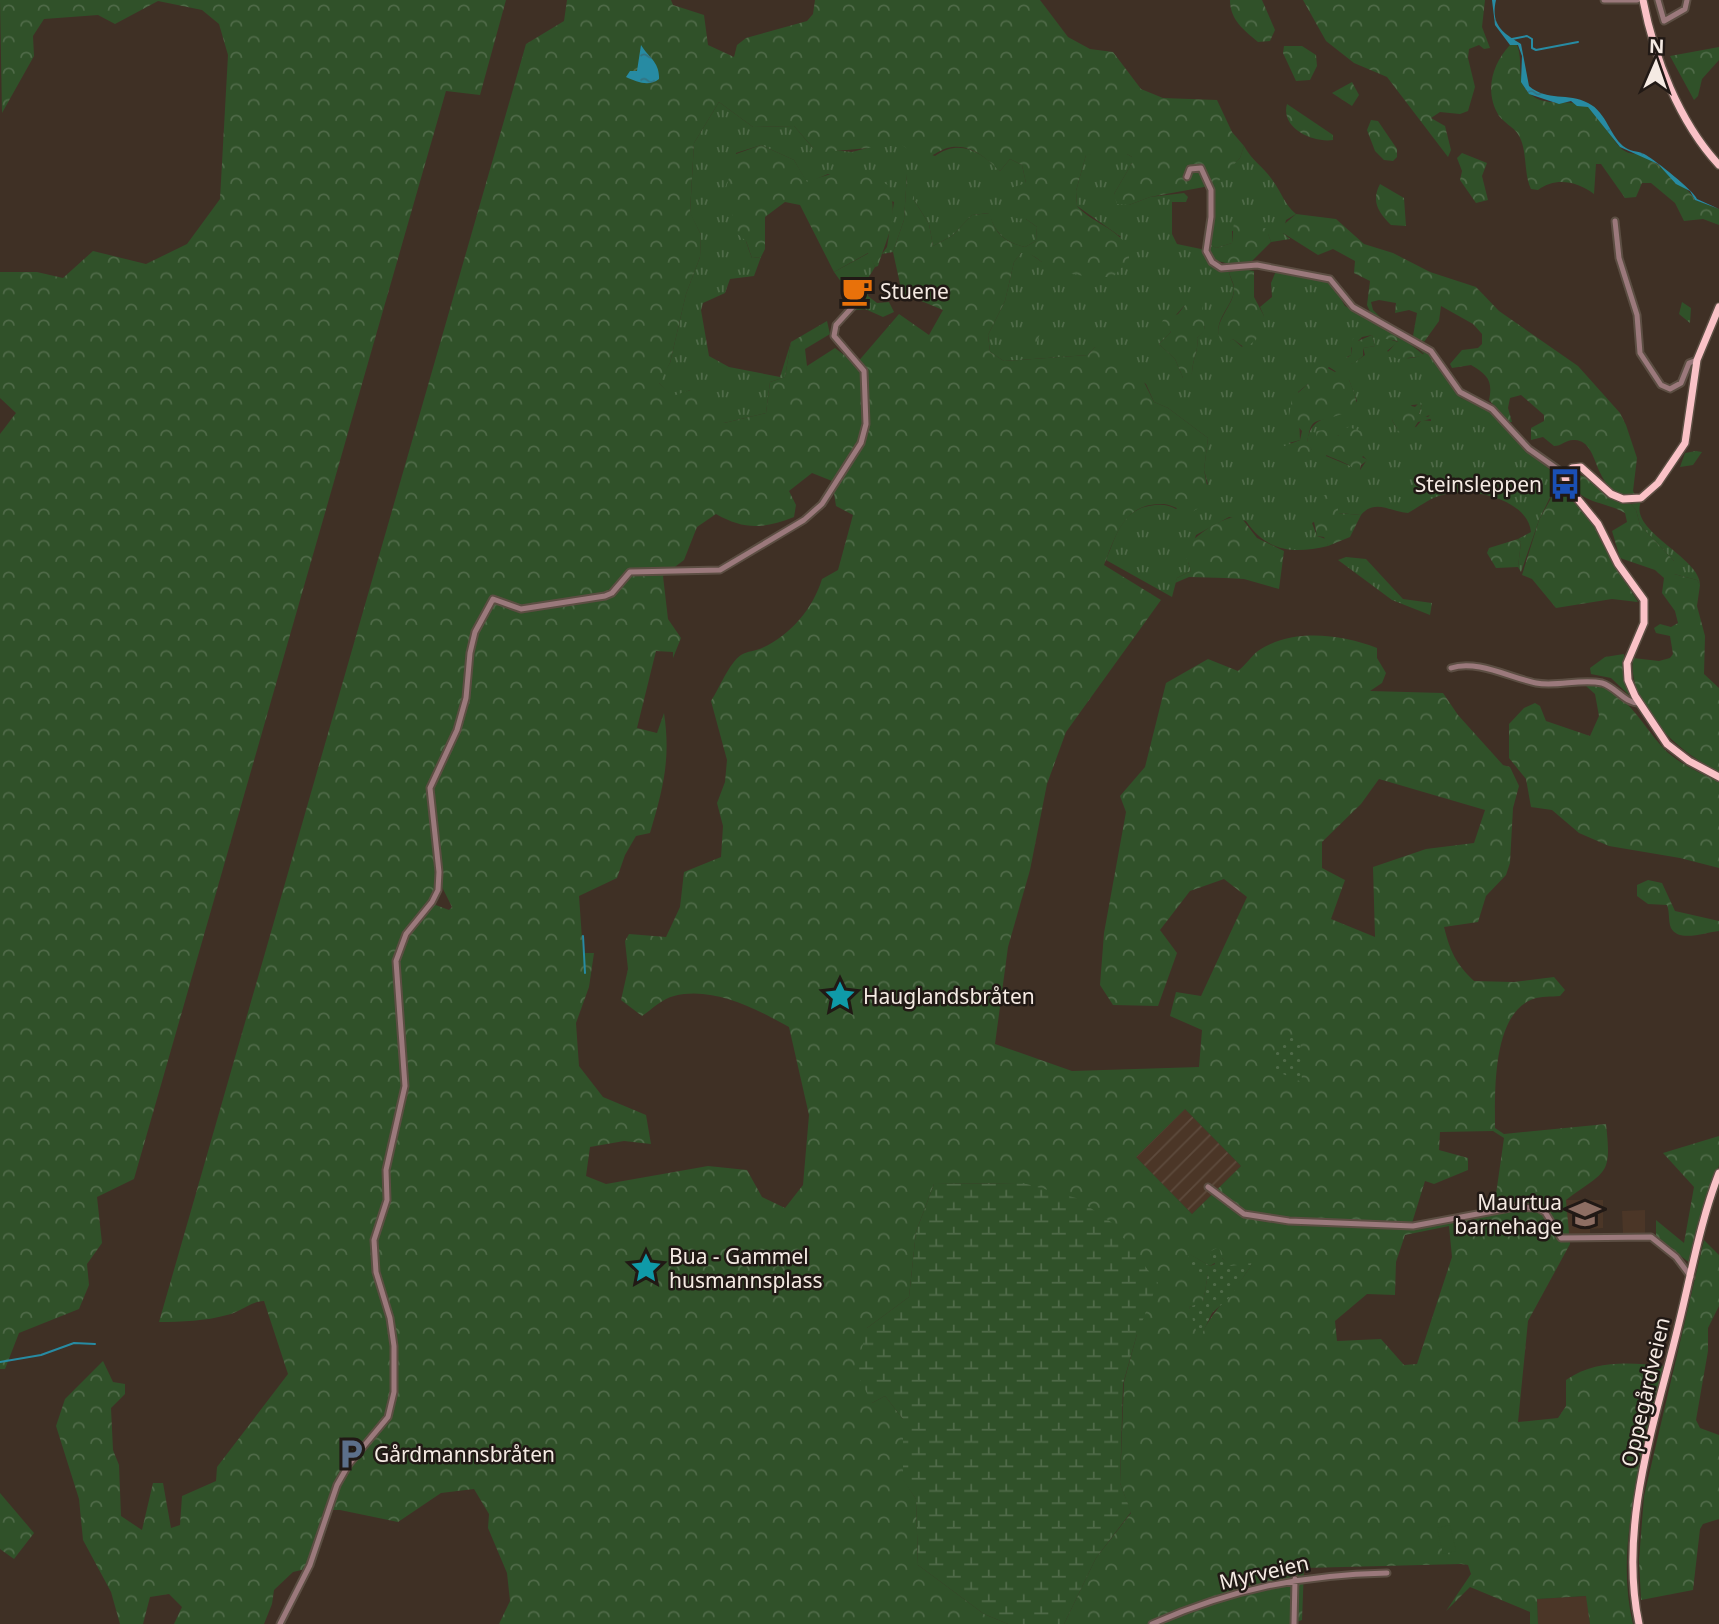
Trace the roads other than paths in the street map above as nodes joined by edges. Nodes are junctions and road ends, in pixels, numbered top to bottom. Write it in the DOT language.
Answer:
graph roads {
  1 [pos="1604,0"];
  2 [pos="1637,0"];
  3 [pos="1643,0"];
  4 [pos="1658,0"];
  5 [pos="1687,0"];
  6 [pos="1719,165"];
  7 [pos="1187,177"];
  8 [pos="1615,221"];
  9 [pos="857,302"];
  10 [pos="1719,307"];
  11 [pos="1697,360"];
  12 [pos="1566,475"];
  13 [pos="1451,668"];
  14 [pos="1639,703"];
  15 [pos="1719,777"];
  16 [pos="1719,1173"];
  17 [pos="1208,1187"];
  18 [pos="1690,1277"];
  19 [pos="1387,1573"];
  20 [pos="1295,1579"];
  21 [pos="280,1624"];
  22 [pos="1152,1624"];
  23 [pos="1294,1624"];
  24 [pos="1639,1624"];
  1 -- 2 [label="street"];
  3 -- 6 [label="main road"];
  4 -- 5 [label="street"];
  7 -- 12 [label="street"];
  8 -- 11 [label="street"];
  9 -- 21 [label="street"];
  10 -- 11 [label="main road"];
  11 -- 12 [label="main road"];
  12 -- 14 [label="main road"];
  13 -- 14 [label="street"];
  14 -- 15 [label="main road"];
  16 -- 18 [label="main road, Oppegårdveien"];
  17 -- 18 [label="street"];
  18 -- 24 [label="main road, Oppegårdveien"];
  19 -- 20 [label="street, Myrveien"];
  20 -- 22 [label="street, Myrveien"];
  20 -- 23 [label="street"];
}
